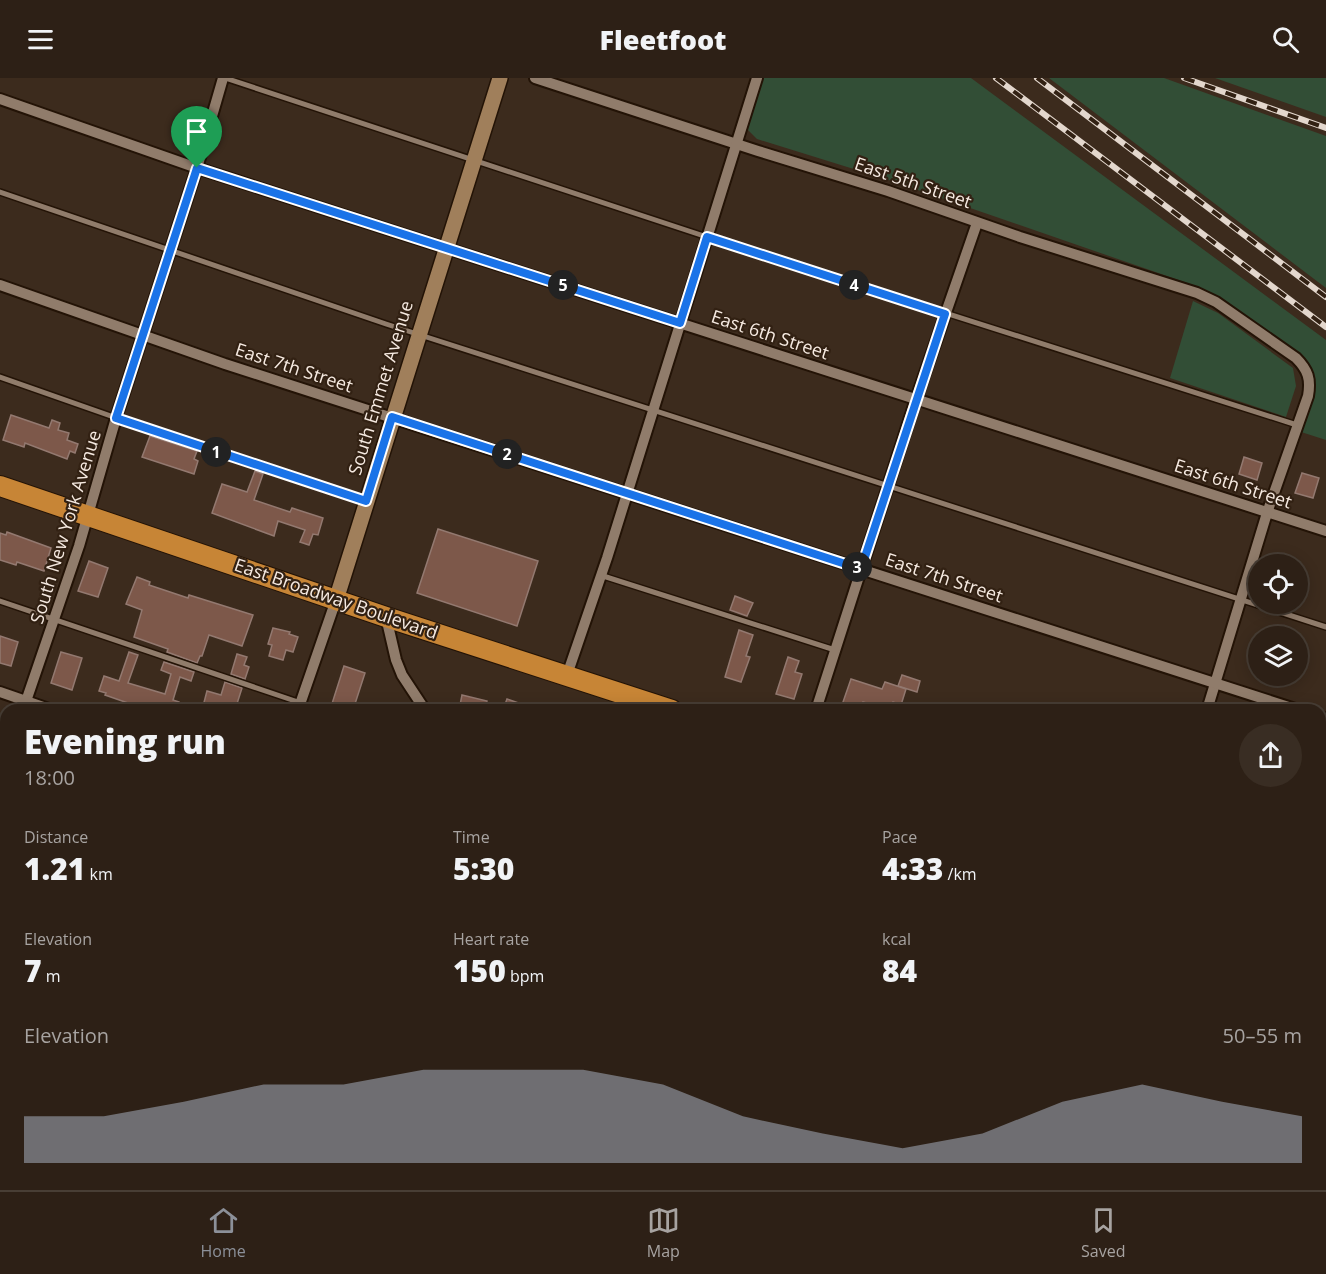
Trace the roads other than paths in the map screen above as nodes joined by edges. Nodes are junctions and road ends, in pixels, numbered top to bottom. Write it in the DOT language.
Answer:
graph roads {
  1 [pos="224,78"];
  2 [pos="500,78"];
  3 [pos="535,78"];
  4 [pos="757,78"];
  5 [pos="0,99"];
  6 [pos="735,144"];
  7 [pos="473,161"];
  8 [pos="197,168"];
  9 [pos="0,192"];
  10 [pos="977,223"];
  11 [pos="707,237"];
  12 [pos="446,248"];
  13 [pos="170,250"];
  14 [pos="0,285"];
  15 [pos="945,314"];
  16 [pos="680,323"];
  17 [pos="418,334"];
  18 [pos="144,335"];
  19 [pos="0,377"];
  20 [pos="916,399"];
  21 [pos="654,409"];
  22 [pos="392,417"];
  23 [pos="116,418"];
  24 [pos="1299,426"];
  25 [pos="888,485"];
  26 [pos="0,486"];
  27 [pos="627,493"];
  28 [pos="366,501"];
  29 [pos="1267,513"];
  30 [pos="88,516"];
  31 [pos="1326,531"];
  32 [pos="861,569"];
  33 [pos="600,575"];
  34 [pos="336,600"];
  35 [pos="0,601"];
  36 [pos="1240,601"];
  37 [pos="386,616"];
  38 [pos="56,620"];
  39 [pos="1326,627"];
  40 [pos="835,650"];
  41 [pos="567,675"];
  42 [pos="1216,682"];
  43 [pos="0,692"];
  44 [pos="23,704"];
  45 [pos="25,704"];
  46 [pos="293,704"];
  47 [pos="300,704"];
  48 [pos="421,704"];
  49 [pos="654,704"];
  50 [pos="818,704"];
  51 [pos="1209,704"];
  52 [pos="1280,704"];
  1 -- 7 [label="lane"];
  1 -- 8 [label="street, South New York Avenue"];
  2 -- 7 [label="street, South Emmet Avenue"];
  3 -- 6 [label="street, East 5th Street"];
  4 -- 6 [label="street"];
  5 -- 8 [label="street, East 6th Street"];
  6 -- 10 [label="street, East 5th Street"];
  6 -- 11 [label="street"];
  7 -- 11 [label="lane"];
  7 -- 12 [label="street, South Emmet Avenue"];
  8 -- 12 [label="street, East 6th Street"];
  8 -- 13 [label="street, South New York Avenue"];
  9 -- 13 [label="lane"];
  10 -- 15 [label="street"];
  10 -- 24 [label="street, East 5th Street"];
  11 -- 15 [label="lane"];
  11 -- 16 [label="street"];
  12 -- 16 [label="street, East 6th Street"];
  12 -- 17 [label="street, South Emmet Avenue"];
  13 -- 17 [label="lane"];
  13 -- 18 [label="street, South New York Avenue"];
  14 -- 18 [label="street, East 7th Street"];
  15 -- 20 [label="street"];
  15 -- 24 [label="lane"];
  16 -- 20 [label="street, East 6th Street"];
  16 -- 21 [label="street"];
  17 -- 21 [label="lane"];
  17 -- 22 [label="street, South Emmet Avenue"];
  18 -- 22 [label="street, East 7th Street"];
  18 -- 23 [label="street, South New York Avenue"];
  19 -- 23 [label="lane"];
  20 -- 25 [label="street"];
  20 -- 29 [label="street, East 6th Street"];
  21 -- 25 [label="lane"];
  21 -- 27 [label="street"];
  22 -- 27 [label="street, East 7th Street"];
  22 -- 28 [label="street, South Emmet Avenue"];
  23 -- 28 [label="lane"];
  23 -- 30 [label="street, South New York Avenue"];
  24 -- 29 [label="street, East 5th Street"];
  25 -- 32 [label="street"];
  25 -- 36 [label="lane"];
  26 -- 30 [label="highway, East Broadway Boulevard"];
  27 -- 32 [label="street, East 7th Street"];
  27 -- 33 [label="street"];
  28 -- 34 [label="street, South Emmet Avenue"];
  29 -- 31 [label="street, East 6th Street"];
  29 -- 36 [label="street, East 5th Street"];
  30 -- 34 [label="highway, East Broadway Boulevard"];
  30 -- 38 [label="street, South New York Avenue"];
  32 -- 40 [label="street"];
  32 -- 42 [label="street, East 7th Street"];
  33 -- 40 [label="lane"];
  33 -- 41 [label="street"];
  34 -- 37 [label="highway, East Broadway Boulevard"];
  34 -- 47 [label="street, South Emmet Avenue"];
  35 -- 38 [label="lane"];
  36 -- 39 [label="lane"];
  36 -- 42 [label="street, East 5th Street"];
  37 -- 41 [label="highway, East Broadway Boulevard"];
  37 -- 48 [label="street"];
  38 -- 45 [label="street, South New York Avenue"];
  38 -- 46 [label="lane"];
  40 -- 50 [label="street"];
  41 -- 49 [label="highway, East Broadway Boulevard"];
  42 -- 51 [label="street, East 5th Street"];
  42 -- 52 [label="street, East 7th Street"];
  43 -- 44 [label="street"];
}
